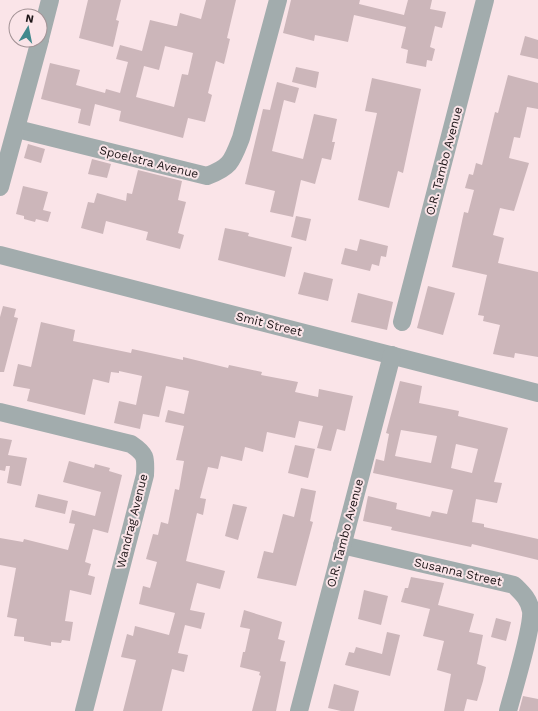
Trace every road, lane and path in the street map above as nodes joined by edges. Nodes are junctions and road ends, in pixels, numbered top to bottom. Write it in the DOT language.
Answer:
graph roads {
  1 [pos="278,0"];
  2 [pos="485,0"];
  3 [pos="38,48"];
  4 [pos="17,129"];
  5 [pos="0,187"];
  6 [pos="0,255"];
  7 [pos="402,322"];
  8 [pos="392,355"];
  9 [pos="538,392"];
  10 [pos="0,412"];
  11 [pos="342,545"];
  12 [pos="84,711"];
  13 [pos="299,711"];
  14 [pos="508,711"];
  1 -- 4 [label="street, Spoelstra Avenue"];
  2 -- 7 [label="street, O.R. Tambo Avenue"];
  3 -- 4 [label="street"];
  4 -- 5 [label="street"];
  6 -- 8 [label="street, Smit Street"];
  8 -- 9 [label="street, Smit Street"];
  8 -- 11 [label="street, O.R. Tambo Avenue"];
  10 -- 12 [label="street, Wandrag Avenue"];
  11 -- 13 [label="street, O.R. Tambo Avenue"];
  11 -- 14 [label="street, Susanna Street"];
}
